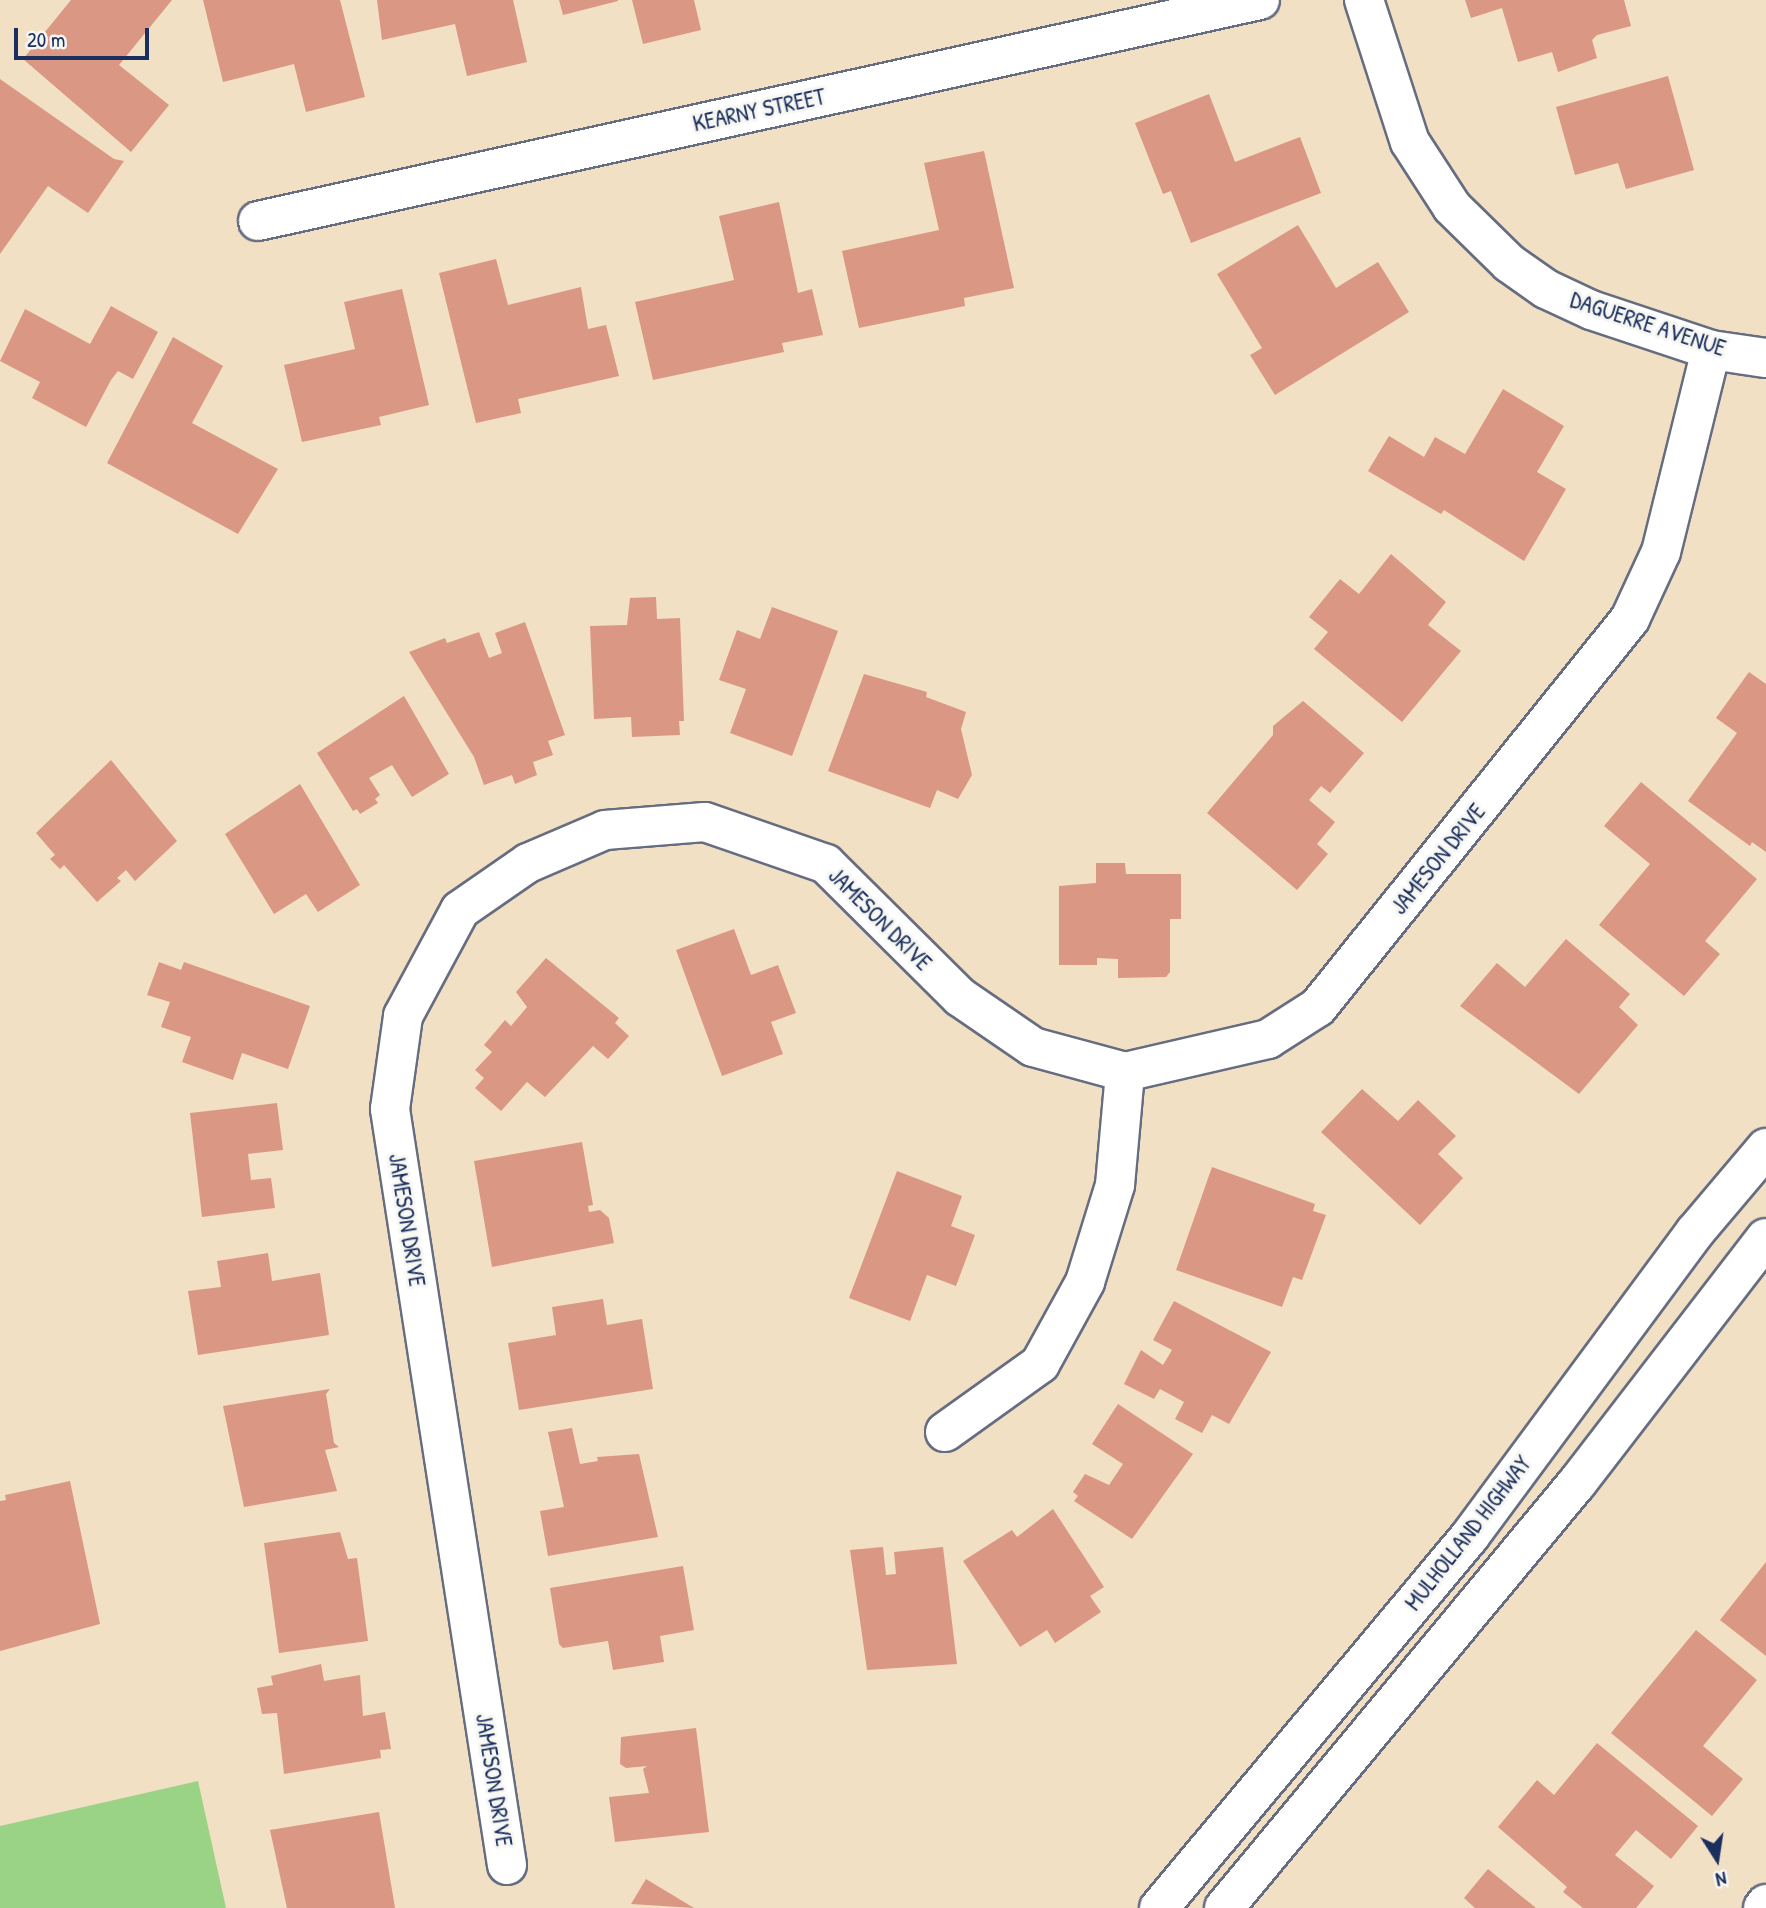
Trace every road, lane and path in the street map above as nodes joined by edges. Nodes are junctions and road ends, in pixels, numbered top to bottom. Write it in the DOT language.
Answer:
graph roads {
  1 [pos="1261,0"];
  2 [pos="1364,0"];
  3 [pos="258,221"];
  4 [pos="1712,350"];
  5 [pos="1766,358"];
  6 [pos="1125,1072"];
  7 [pos="1766,1148"];
  8 [pos="1766,1238"];
  9 [pos="945,1432"];
  10 [pos="507,1865"];
  11 [pos="1159,1908"];
  12 [pos="1224,1908"];
  1 -- 3 [label="street, KEARNY STREET"];
  2 -- 4 [label="street, DAGUERRE AVENUE"];
  4 -- 5 [label="street, DAGUERRE AVENUE"];
  4 -- 6 [label="street, JAMESON DRIVE"];
  6 -- 9 [label="street"];
  6 -- 10 [label="street, JAMESON DRIVE"];
  7 -- 11 [label="street, MULHOLLAND HIGHWAY"];
  8 -- 12 [label="street"];
}
